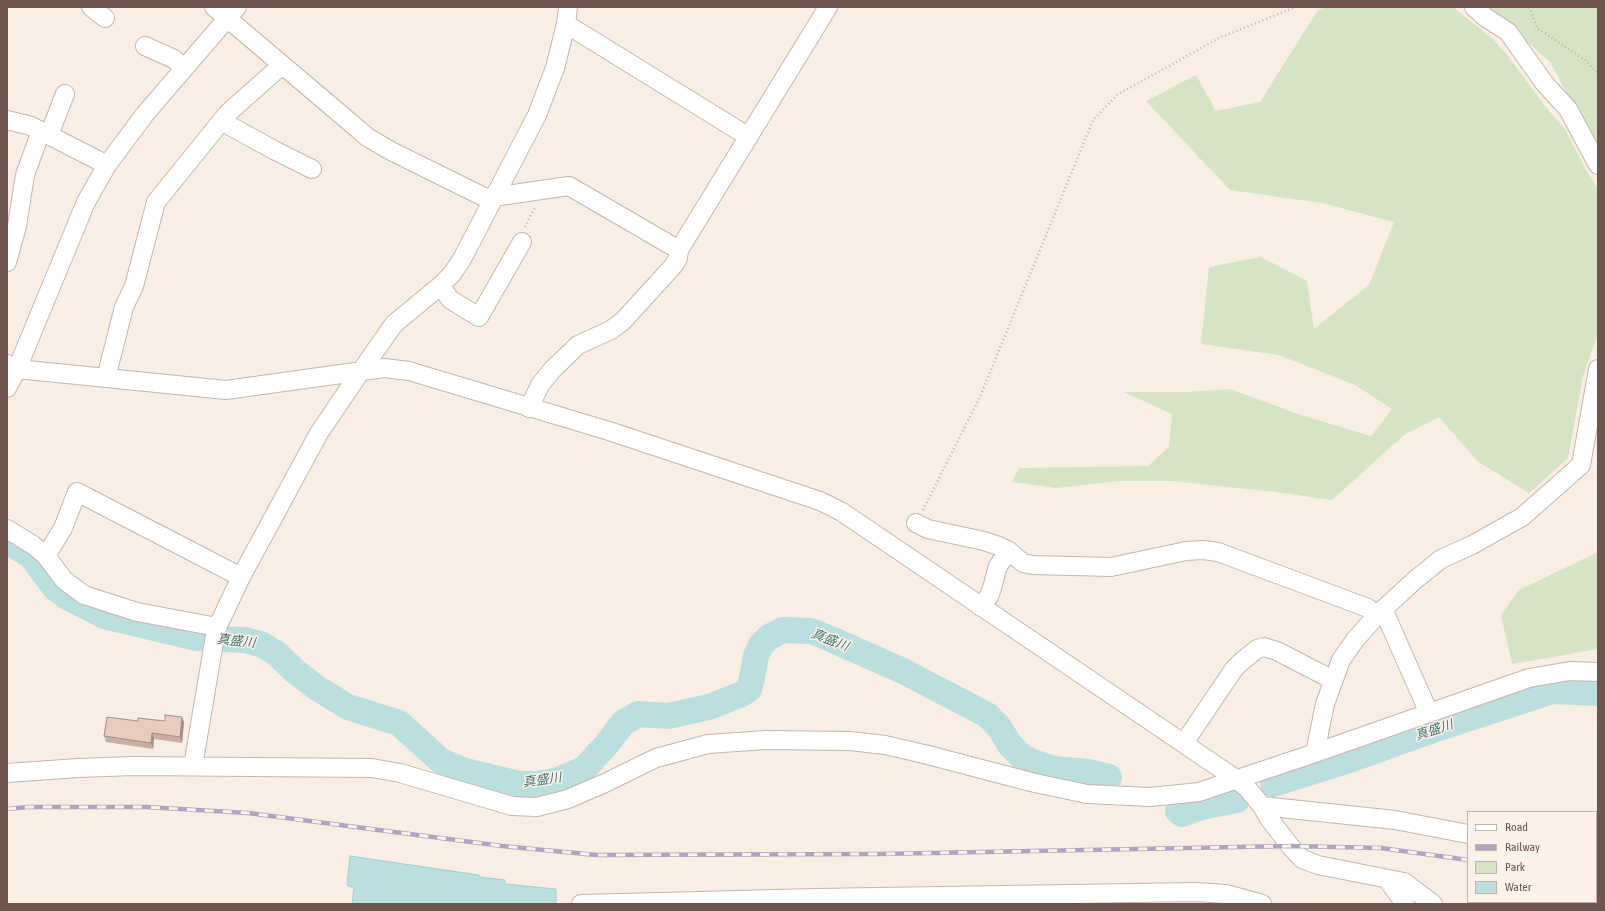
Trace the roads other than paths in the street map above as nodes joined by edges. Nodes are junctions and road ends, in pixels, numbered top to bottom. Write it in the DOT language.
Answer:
graph roads {
  1 [pos="91,7"];
  2 [pos="214,7"];
  3 [pos="828,7"];
  4 [pos="1474,7"];
  5 [pos="232,13"];
  6 [pos="567,15"];
  7 [pos="105,18"];
  8 [pos="145,46"];
  9 [pos="282,66"];
  10 [pos="184,70"];
  11 [pos="65,94"];
  12 [pos="7,120"];
  13 [pos="221,122"];
  14 [pos="45,133"];
  15 [pos="749,137"];
  16 [pos="107,164"];
  17 [pos="1598,165"];
  18 [pos="312,168"];
  19 [pos="496,196"];
  20 [pos="522,242"];
  21 [pos="680,250"];
  22 [pos="7,262"];
  23 [pos="440,286"];
  24 [pos="12,366"];
  25 [pos="1598,369"];
  26 [pos="361,371"];
  27 [pos="106,378"];
  28 [pos="7,388"];
  29 [pos="529,408"];
  30 [pos="916,523"];
  31 [pos="7,529"];
  32 [pos="1009,551"];
  33 [pos="46,556"];
  34 [pos="241,577"];
  35 [pos="981,607"];
  36 [pos="1380,612"];
  37 [pos="216,628"];
  38 [pos="1598,672"];
  39 [pos="1333,680"];
  40 [pos="1429,713"];
  41 [pos="1184,743"];
  42 [pos="1315,754"];
  43 [pos="193,766"];
  44 [pos="7,773"];
  45 [pos="1236,779"];
  46 [pos="1262,806"];
  47 [pos="1467,834"];
  48 [pos="1387,879"];
  49 [pos="1196,898"];
  50 [pos="1045,899"];
  51 [pos="1120,899"];
  52 [pos="967,900"];
  53 [pos="815,901"];
  54 [pos="892,901"];
  55 [pos="736,902"];
  56 [pos="658,903"];
  57 [pos="581,904"];
  58 [pos="1262,904"];
  59 [pos="1405,904"];
  60 [pos="1433,904"];
  1 -- 7 [label="street"];
  2 -- 5 [label="street"];
  3 -- 15 [label="street"];
  4 -- 17 [label="street"];
  5 -- 9 [label="street"];
  5 -- 10 [label="street"];
  6 -- 15 [label="street"];
  6 -- 19 [label="street"];
  8 -- 10 [label="street"];
  9 -- 13 [label="street"];
  9 -- 19 [label="street"];
  10 -- 16 [label="street"];
  11 -- 14 [label="street"];
  12 -- 14 [label="street"];
  13 -- 18 [label="street"];
  13 -- 27 [label="street"];
  14 -- 16 [label="street"];
  14 -- 22 [label="street"];
  15 -- 21 [label="street"];
  16 -- 24 [label="street"];
  19 -- 21 [label="street"];
  19 -- 23 [label="street"];
  20 -- 23 [label="street"];
  21 -- 29 [label="street"];
  23 -- 26 [label="street"];
  24 -- 27 [label="street"];
  24 -- 28 [label="street"];
  25 -- 36 [label="street"];
  26 -- 27 [label="street"];
  26 -- 29 [label="street"];
  26 -- 34 [label="street"];
  29 -- 35 [label="street"];
  30 -- 32 [label="street"];
  31 -- 33 [label="street"];
  32 -- 35 [label="street"];
  32 -- 36 [label="street"];
  33 -- 34 [label="street"];
  33 -- 37 [label="street"];
  34 -- 37 [label="street"];
  35 -- 41 [label="street"];
  36 -- 39 [label="street"];
  36 -- 40 [label="street"];
  37 -- 43 [label="street"];
  38 -- 40 [label="street"];
  39 -- 41 [label="street"];
  39 -- 42 [label="street"];
  40 -- 42 [label="street"];
  41 -- 45 [label="street"];
  42 -- 45 [label="street"];
  43 -- 44 [label="street"];
  43 -- 45 [label="street"];
  45 -- 46 [label="street"];
  46 -- 47 [label="street"];
  46 -- 48 [label="street"];
  48 -- 59 [label="street"];
  48 -- 60 [label="street"];
  49 -- 51 [label="street"];
  49 -- 58 [label="street"];
  50 -- 51 [label="street"];
  50 -- 52 [label="street"];
  52 -- 54 [label="street"];
  53 -- 54 [label="street"];
  53 -- 55 [label="street"];
  55 -- 56 [label="street"];
  56 -- 57 [label="street"];
}
